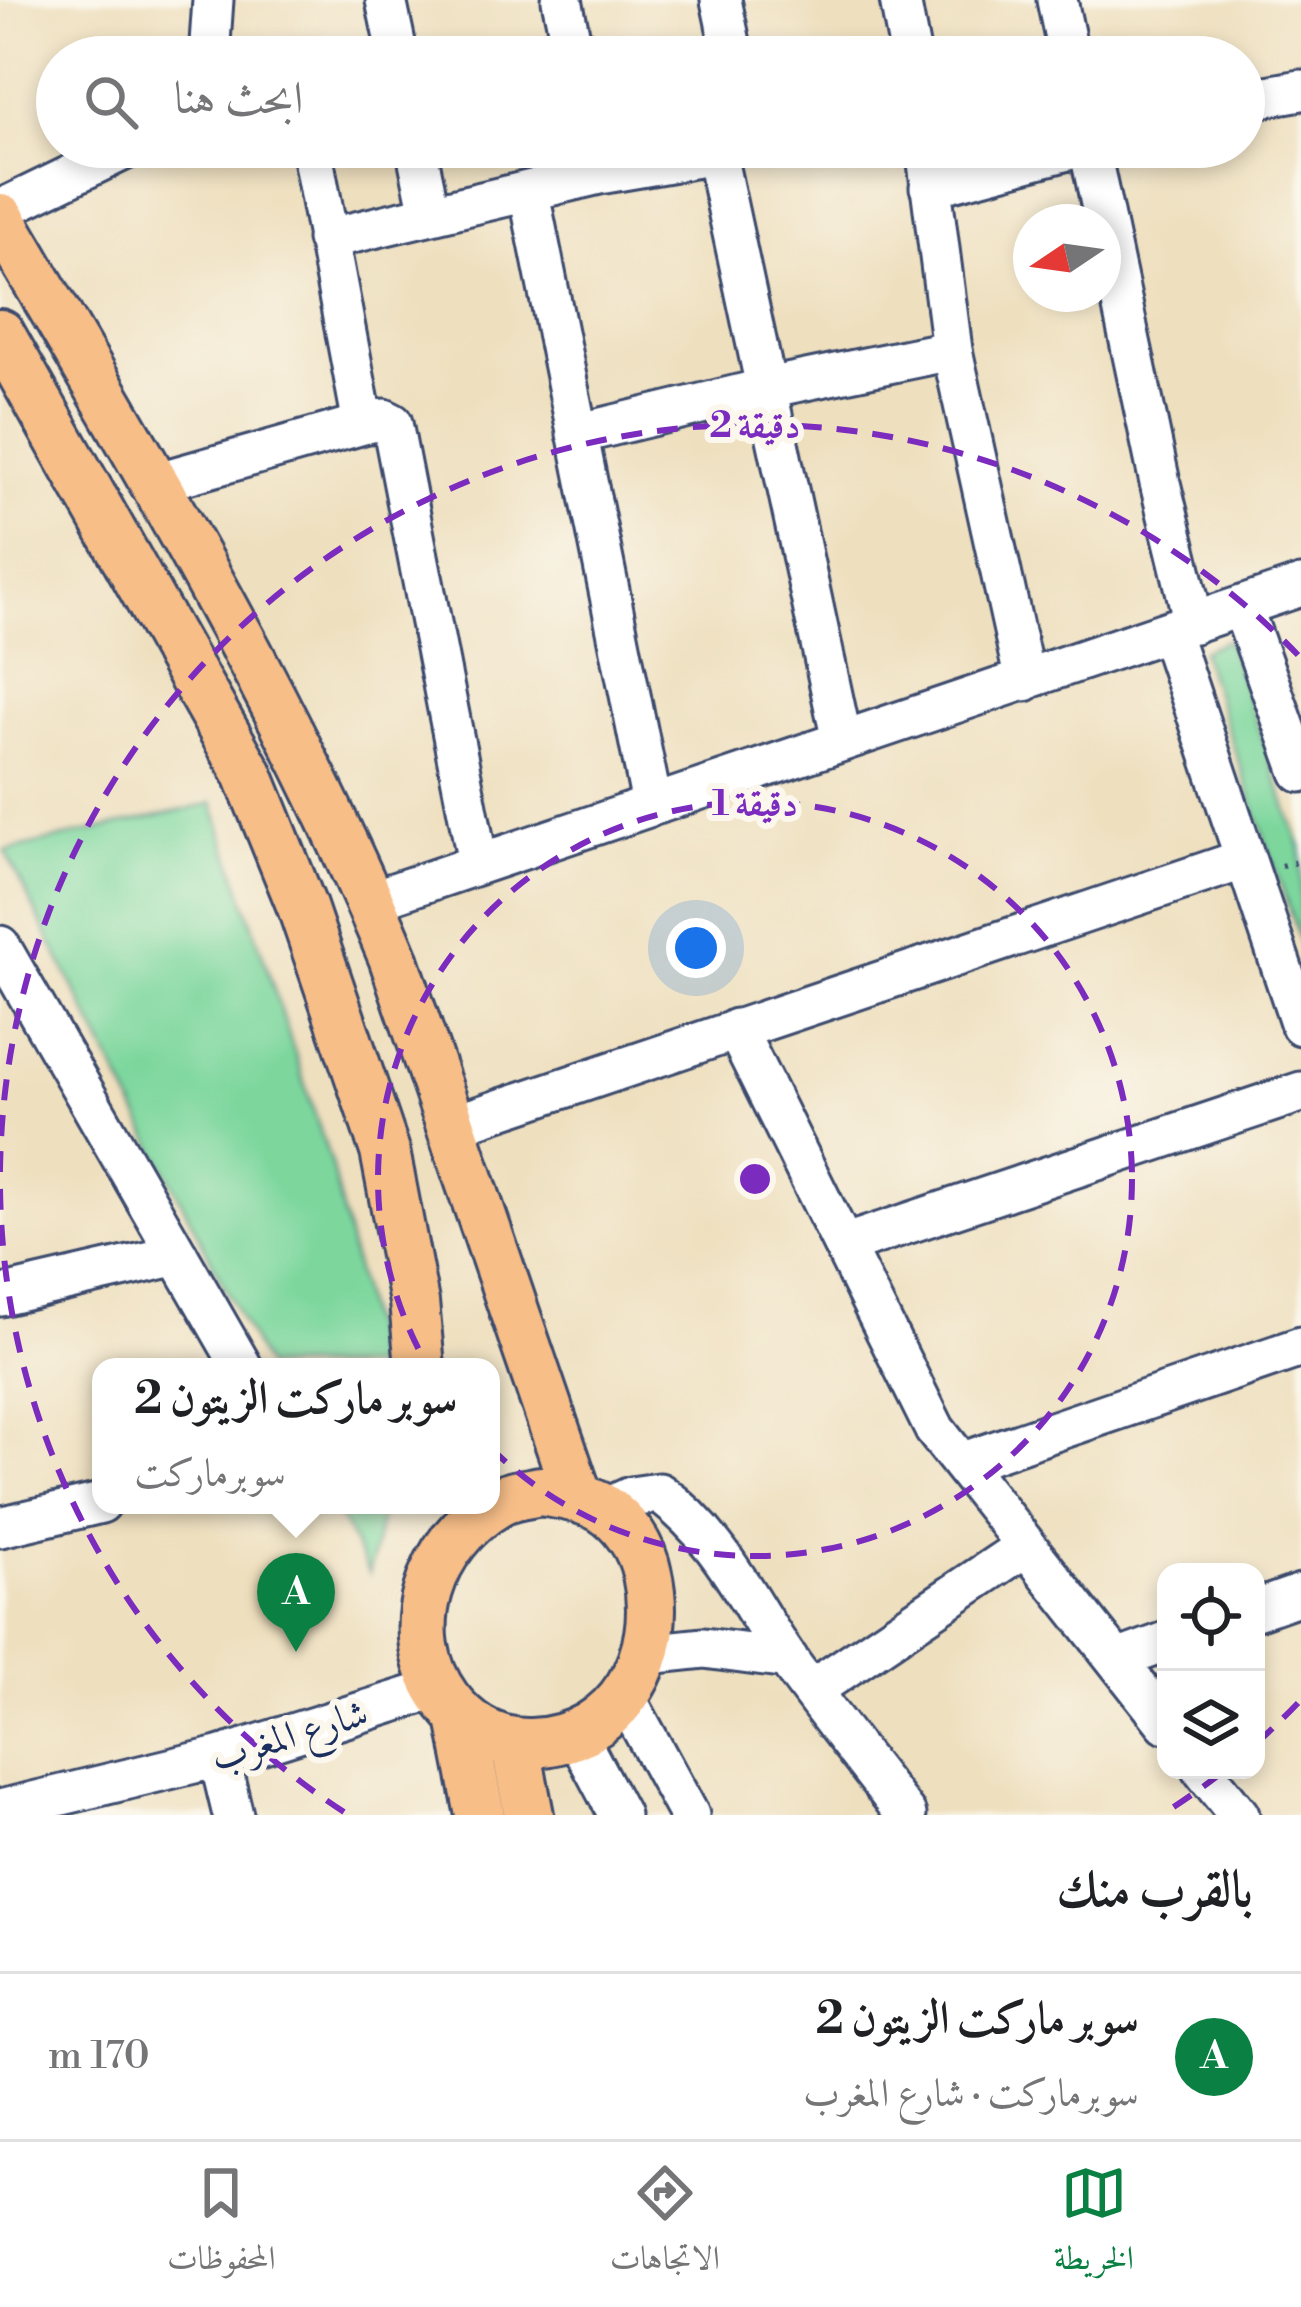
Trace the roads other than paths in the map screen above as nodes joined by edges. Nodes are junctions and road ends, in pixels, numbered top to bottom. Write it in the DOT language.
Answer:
graph roads {
  1 [pos="212,0"];
  2 [pos="386,0"];
  3 [pos="562,0"];
  4 [pos="722,0"];
  5 [pos="900,0"];
  6 [pos="1058,0"];
  7 [pos="210,36"];
  8 [pos="394,36"];
  9 [pos="570,36"];
  10 [pos="729,36"];
  11 [pos="907,36"];
  12 [pos="1066,36"];
  13 [pos="1301,90"];
  14 [pos="1265,96"];
  15 [pos="89,168"];
  16 [pos="315,168"];
  17 [pos="420,168"];
  18 [pos="581,168"];
  19 [pos="733,168"];
  20 [pos="928,168"];
  21 [pos="1003,168"];
  22 [pos="1093,168"];
  23 [pos="930,188"];
  24 [pos="529,193"];
  25 [pos="0,214"];
  26 [pos="430,214"];
  27 [pos="327,239"];
  28 [pos="0,334"];
  29 [pos="952,350"];
  30 [pos="766,388"];
  31 [pos="363,424"];
  32 [pos="577,434"];
  33 [pos="155,483"];
  34 [pos="1301,586"];
  35 [pos="1242,607"];
  36 [pos="1182,627"];
  37 [pos="1025,681"];
  38 [pos="842,741"];
  39 [pos="1301,772"];
  40 [pos="652,804"];
  41 [pos="1245,860"];
  42 [pos="478,862"];
  43 [pos="370,901"];
  44 [pos="0,946"];
  45 [pos="1301,1025"];
  46 [pos="736,1029"];
  47 [pos="1301,1092"];
  48 [pos="451,1126"];
  49 [pos="843,1245"];
  50 [pos="178,1255"];
  51 [pos="0,1296"];
  52 [pos="1301,1347"];
  53 [pos="237,1358"];
  54 [pos="419,1358"];
  55 [pos="961,1463"];
  56 [pos="500,1501"];
  57 [pos="592,1503"];
  58 [pos="92,1505"];
  59 [pos="435,1514"];
  60 [pos="481,1514"];
  61 [pos="0,1527"];
  62 [pos="1026,1546"];
  63 [pos="439,1558"];
  64 [pos="1301,1594"];
  65 [pos="1265,1607"];
  66 [pos="1157,1645"];
  67 [pos="1117,1660"];
  68 [pos="800,1674"];
  69 [pos="636,1675"];
  70 [pos="449,1703"];
  71 [pos="1157,1711"];
  72 [pos="576,1734"];
  73 [pos="515,1743"];
  74 [pos="219,1756"];
  75 [pos="1210,1779"];
  76 [pos="0,1810"];
  77 [pos="232,1815"];
  78 [pos="480,1815"];
  79 [pos="529,1815"];
  80 [pos="619,1815"];
  81 [pos="689,1815"];
  82 [pos="906,1815"];
  83 [pos="1238,1815"];
  1 -- 7 [label="street"];
  2 -- 8 [label="street"];
  3 -- 9 [label="street"];
  4 -- 10 [label="street"];
  5 -- 11 [label="street"];
  6 -- 12 [label="street"];
  13 -- 14 [label="street"];
  15 -- 25 [label="street"];
  16 -- 27 [label="street"];
  17 -- 26 [label="street"];
  18 -- 24 [label="street"];
  19 -- 30 [label="street"];
  20 -- 23 [label="street"];
  21 -- 23 [label="street"];
  22 -- 36 [label="street"];
  23 -- 29 [label="street"];
  24 -- 26 [label="street"];
  24 -- 32 [label="street"];
  25 -- 33 [label="main road"];
  26 -- 27 [label="street"];
  27 -- 31 [label="street"];
  28 -- 54 [label="main road"];
  29 -- 30 [label="street"];
  29 -- 37 [label="street"];
  30 -- 32 [label="street"];
  30 -- 38 [label="street"];
  31 -- 33 [label="street"];
  31 -- 42 [label="street"];
  32 -- 40 [label="street"];
  33 -- 43 [label="main road"];
  34 -- 35 [label="street"];
  35 -- 36 [label="street"];
  35 -- 39 [label="street"];
  36 -- 37 [label="street"];
  36 -- 41 [label="street"];
  37 -- 38 [label="street"];
  38 -- 40 [label="street"];
  40 -- 42 [label="street"];
  41 -- 45 [label="street"];
  41 -- 46 [label="street"];
  42 -- 43 [label="street"];
  43 -- 48 [label="main road"];
  44 -- 50 [label="street"];
  46 -- 48 [label="street"];
  46 -- 49 [label="street"];
  47 -- 49 [label="street"];
  48 -- 57 [label="main road"];
  49 -- 55 [label="street"];
  50 -- 51 [label="street"];
  50 -- 53 [label="street"];
  52 -- 55 [label="street"];
  55 -- 62 [label="street"];
  56 -- 57 [label="main road"];
  57 -- 68 [label="street"];
  57 -- 69 [label="main road"];
  58 -- 61 [label="street"];
  59 -- 63 [label="main road"];
  60 -- 63 [label="main road"];
  62 -- 67 [label="street"];
  62 -- 68 [label="street"];
  63 -- 70 [label="main road"];
  64 -- 65 [label="street"];
  66 -- 67 [label="street"];
  67 -- 71 [label="street"];
  68 -- 69 [label="street"];
  68 -- 82 [label="street"];
  69 -- 72 [label="main road"];
  69 -- 81 [label="street"];
  70 -- 73 [label="main road"];
  70 -- 74 [label="street, شارع المغرب"];
  70 -- 78 [label="main road"];
  72 -- 73 [label="main road"];
  72 -- 80 [label="street"];
  73 -- 79 [label="main road"];
  74 -- 76 [label="street, شارع المغرب"];
  74 -- 77 [label="street"];
  75 -- 83 [label="street"];
}
